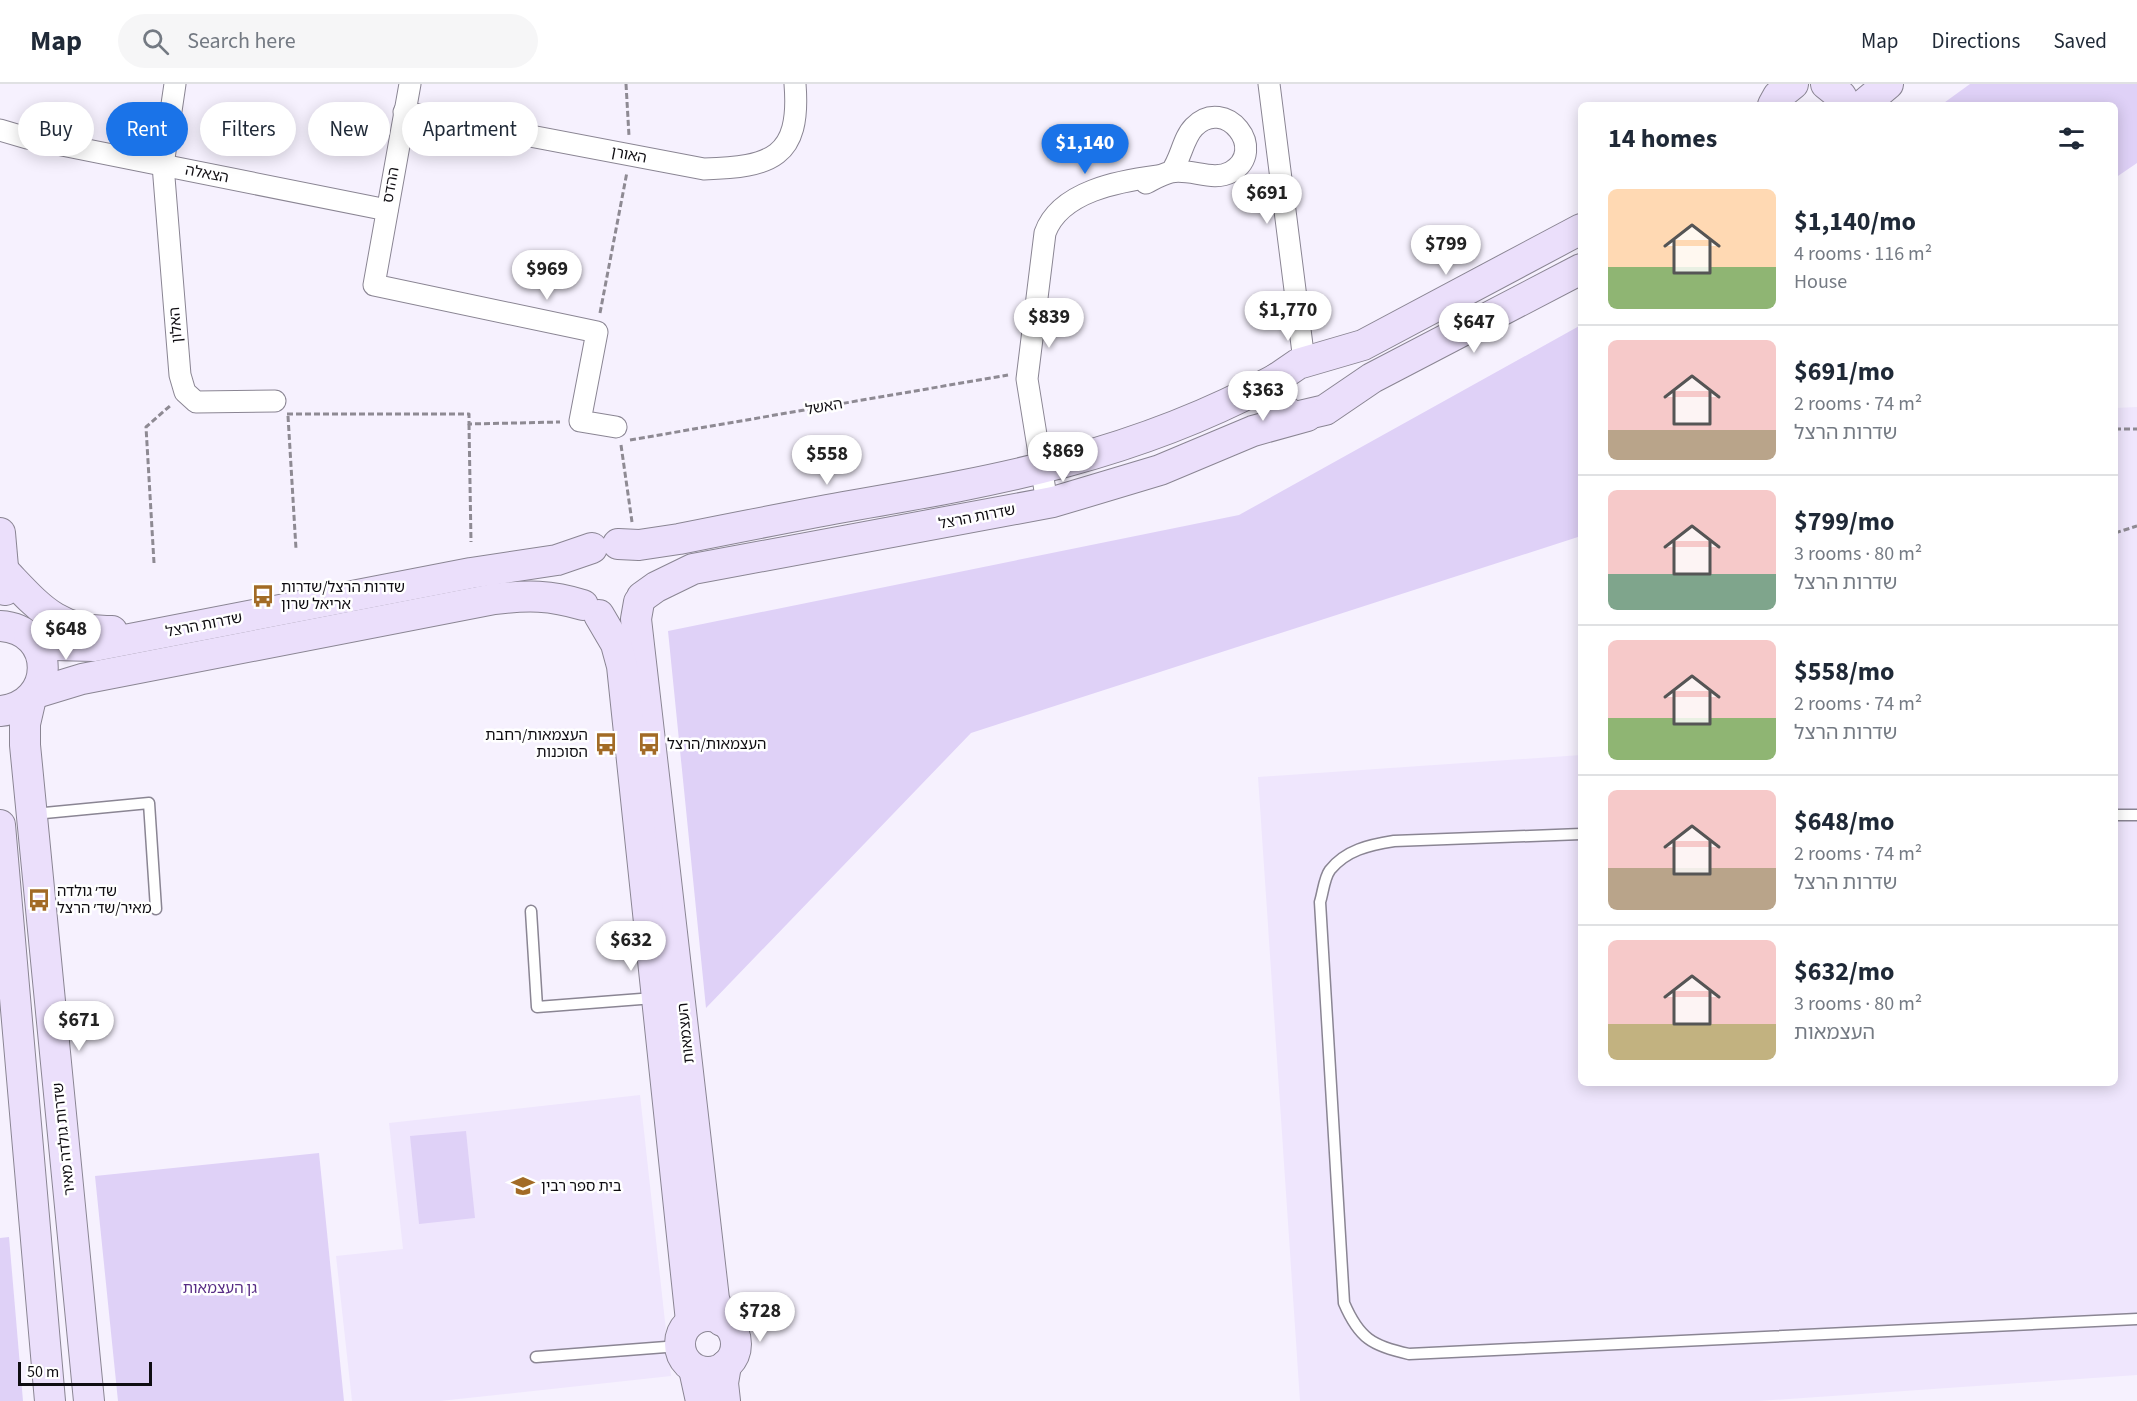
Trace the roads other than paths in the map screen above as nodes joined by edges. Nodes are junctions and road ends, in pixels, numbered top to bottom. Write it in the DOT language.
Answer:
graph roads {
  1 [pos="175,84"];
  2 [pos="410,84"];
  3 [pos="795,84"];
  4 [pos="1269,84"];
  5 [pos="1826,84"];
  6 [pos="1888,84"];
  7 [pos="406,102"];
  8 [pos="1844,102"];
  9 [pos="1867,102"];
  10 [pos="402,124"];
  11 [pos="0,130"];
  12 [pos="18,135"];
  13 [pos="538,137"];
  14 [pos="18,139"];
  15 [pos="0,140"];
  16 [pos="94,151"];
  17 [pos="163,165"];
  18 [pos="1165,174"];
  19 [pos="387,210"];
  20 [pos="1578,231"];
  21 [pos="1578,271"];
  22 [pos="1314,359"];
  23 [pos="1276,379"];
  24 [pos="1343,398"];
  25 [pos="282,409"];
  26 [pos="1307,416"];
  27 [pos="616,427"];
  28 [pos="1040,470"];
  29 [pos="1047,503"];
  30 [pos="0,533"];
  31 [pos="615,545"];
  32 [pos="3,570"];
  33 [pos="640,599"];
  34 [pos="591,610"];
  35 [pos="195,627"];
  36 [pos="16,630"];
  37 [pos="33,696"];
  38 [pos="0,711"];
  39 [pos="32,814"];
  40 [pos="2118,815"];
  41 [pos="2137,815"];
  42 [pos="0,825"];
  43 [pos="1578,834"];
  44 [pos="156,909"];
  45 [pos="531,910"];
  46 [pos="658,997"];
  47 [pos="2137,1318"];
  48 [pos="722,1321"];
  49 [pos="688,1346"];
  50 [pos="536,1357"];
  51 [pos="726,1365"];
  52 [pos="50,1401"];
  53 [pos="89,1401"];
  54 [pos="701,1401"];
  55 [pos="725,1401"];
  1 -- 17 [label="street, האלון"];
  2 -- 7 [label="street, ההדס"];
  3 -- 13 [label="street, האורן"];
  4 -- 22 [label="street"];
  5 -- 8 [label="main road"];
  6 -- 9 [label="main road"];
  10 -- 19 [label="street, ההדס"];
  11 -- 12 [label="street, הצאלה"];
  14 -- 15 [label="street, הצאלה"];
  16 -- 17 [label="street, הצאלה"];
  17 -- 19 [label="street, הצאלה"];
  17 -- 25 [label="street, האלון"];
  18 -- 28 [label="street"];
  19 -- 27 [label="street, ההדס"];
  20 -- 22 [label="main road"];
  21 -- 24 [label="main road"];
  22 -- 23 [label="main road"];
  22 -- 24 [label="main road"];
  23 -- 26 [label="main road"];
  23 -- 28 [label="main road, שדרות הרצל"];
  24 -- 26 [label="main road"];
  26 -- 29 [label="main road, שדרות הרצל"];
  28 -- 29 [label="street"];
  28 -- 31 [label="main road, שדרות הרצל"];
  29 -- 33 [label="main road, שדרות הרצל"];
  30 -- 32 [label="main road, שדרות גולדה מאיר"];
  31 -- 33 [label="main road"];
  31 -- 34 [label="main road"];
  31 -- 35 [label="main road, שדרות הרצל"];
  32 -- 35 [label="main road"];
  32 -- 36 [label="main road, שדרות גולדה מאיר"];
  33 -- 34 [label="main road"];
  33 -- 48 [label="main road, העצמאות"];
  34 -- 37 [label="main road, שדרות הרצל"];
  34 -- 46 [label="main road, העצמאות"];
  35 -- 36 [label="main road, שדרות הרצל"];
  36 -- 37 [label="main road, שדרות גולדה מאיר"];
  37 -- 38 [label="main road, שדרות הרצל"];
  37 -- 39 [label="main road, שדרות גולדה מאיר"];
  39 -- 44 [label="lane"];
  39 -- 53 [label="main road, שדרות גולדה מאיר"];
  40 -- 41 [label="lane"];
  42 -- 52 [label="main road"];
  43 -- 47 [label="lane"];
  45 -- 46 [label="lane"];
  46 -- 49 [label="main road, העצמאות"];
  48 -- 49 [label="main road"];
  48 -- 51 [label="main road"];
  49 -- 50 [label="lane"];
  49 -- 51 [label="main road"];
  49 -- 54 [label="main road, העצמאות"];
  51 -- 55 [label="main road"];
}
